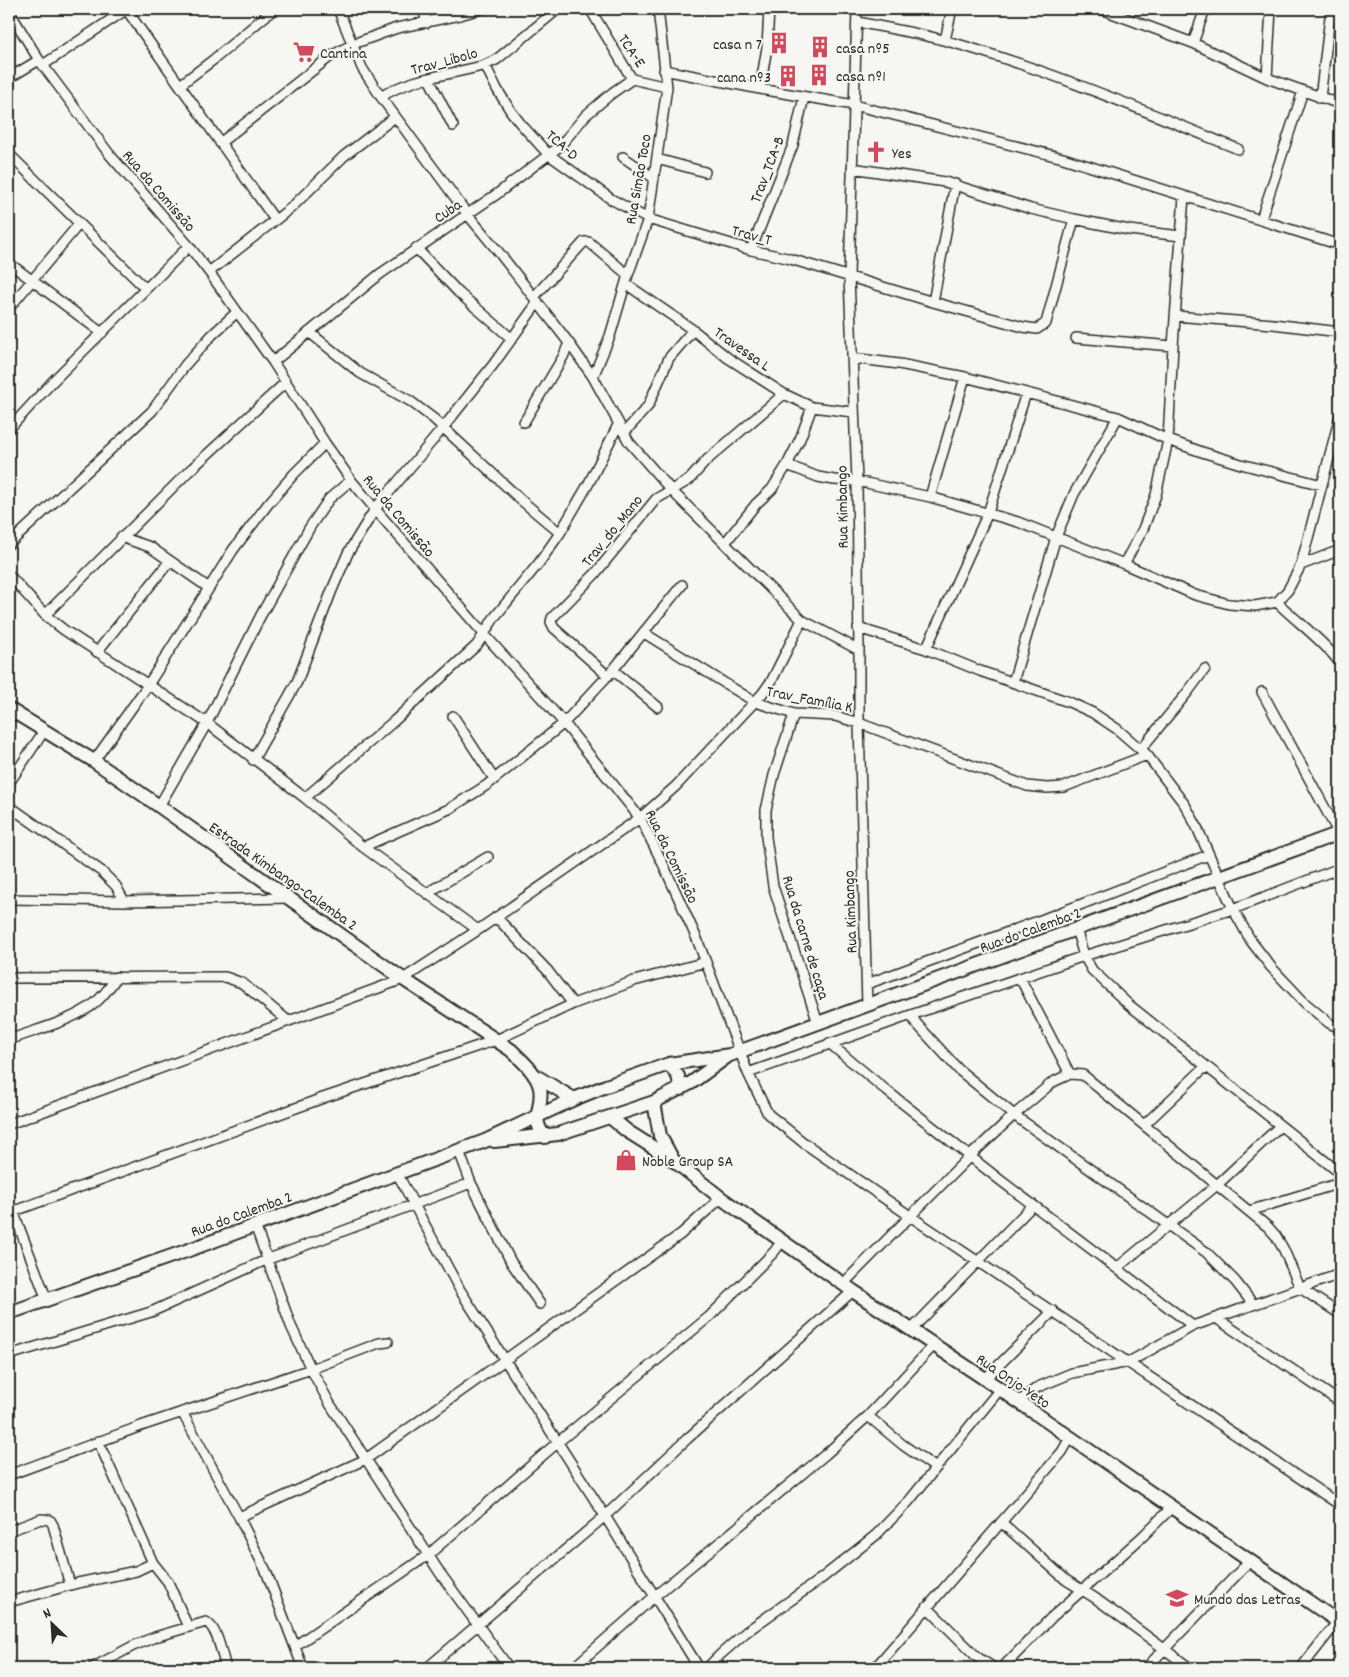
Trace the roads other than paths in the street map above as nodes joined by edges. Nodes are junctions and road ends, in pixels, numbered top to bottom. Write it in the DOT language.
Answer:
graph roads {
  1 [pos="127,9"];
  2 [pos="274,9"];
  3 [pos="338,9"];
  4 [pos="423,9"];
  5 [pos="481,9"];
  6 [pos="558,9"];
  7 [pos="590,9"];
  8 [pos="658,9"];
  9 [pos="769,9"];
  10 [pos="857,9"];
  11 [pos="952,9"];
  12 [pos="1101,9"];
  13 [pos="1205,9"];
  14 [pos="1270,9"];
  15 [pos="1331,9"];
  16 [pos="9,11"];
  17 [pos="459,12"];
  18 [pos="858,22"];
  19 [pos="427,23"];
  20 [pos="945,40"];
  21 [pos="353,44"];
  22 [pos="1193,44"];
  23 [pos="41,62"];
  24 [pos="485,65"];
  25 [pos="664,70"];
  26 [pos="9,78"];
  27 [pos="1268,78"];
  28 [pos="430,79"];
  29 [pos="632,79"];
  30 [pos="180,85"];
  31 [pos="667,87"];
  32 [pos="760,90"];
  33 [pos="1303,92"];
  34 [pos="381,97"];
  35 [pos="804,97"];
  36 [pos="1320,98"];
  37 [pos="1340,104"];
  38 [pos="854,105"];
  39 [pos="395,117"];
  40 [pos="453,126"];
  41 [pos="220,144"];
  42 [pos="1238,150"];
  43 [pos="9,154"];
  44 [pos="548,154"];
  45 [pos="623,157"];
  46 [pos="657,159"];
  47 [pos="852,168"];
  48 [pos="705,172"];
  49 [pos="654,178"];
  50 [pos="955,184"];
  51 [pos="1184,196"];
  52 [pos="468,215"];
  53 [pos="648,219"];
  54 [pos="1261,219"];
  55 [pos="275,220"];
  56 [pos="1074,220"];
  57 [pos="79,224"];
  58 [pos="1181,236"];
  59 [pos="1340,245"];
  60 [pos="189,246"];
  61 [pos="416,248"];
  62 [pos="751,250"];
  63 [pos="9,263"];
  64 [pos="209,272"];
  65 [pos="849,277"];
  66 [pos="627,279"];
  67 [pos="31,280"];
  68 [pos="145,288"];
  69 [pos="536,299"];
  70 [pos="933,302"];
  71 [pos="9,308"];
  72 [pos="237,312"];
  73 [pos="1175,316"];
  74 [pos="693,330"];
  75 [pos="309,332"];
  76 [pos="1340,332"];
  77 [pos="102,334"];
  78 [pos="1076,338"];
  79 [pos="512,339"];
  80 [pos="569,343"];
  81 [pos="1173,346"];
  82 [pos="852,358"];
  83 [pos="273,362"];
  84 [pos="592,377"];
  85 [pos="965,377"];
  86 [pos="286,382"];
  87 [pos="1026,393"];
  88 [pos="784,394"];
  89 [pos="812,407"];
  90 [pos="853,412"];
  91 [pos="1340,416"];
  92 [pos="1118,417"];
  93 [pos="524,422"];
  94 [pos="443,428"];
  95 [pos="9,429"];
  96 [pos="621,429"];
  97 [pos="1168,440"];
  98 [pos="324,443"];
  99 [pos="787,466"];
  100 [pos="351,480"];
  101 [pos="857,481"];
  102 [pos="1322,484"];
  103 [pos="671,490"];
  104 [pos="930,498"];
  105 [pos="375,509"];
  106 [pos="988,513"];
  107 [pos="560,533"];
  108 [pos="121,537"];
  109 [pos="1056,537"];
  110 [pos="725,543"];
  111 [pos="9,544"];
  112 [pos="1340,550"];
  113 [pos="170,562"];
  114 [pos="1124,564"];
  115 [pos="1301,565"];
  116 [pos="9,575"];
  117 [pos="682,584"];
  118 [pos="209,588"];
  119 [pos="1277,602"];
  120 [pos="45,615"];
  121 [pos="802,620"];
  122 [pos="858,628"];
  123 [pos="644,633"];
  124 [pos="484,634"];
  125 [pos="926,649"];
  126 [pos="859,650"];
  127 [pos="97,652"];
  128 [pos="1340,663"];
  129 [pos="1205,669"];
  130 [pos="611,673"];
  131 [pos="1013,682"];
  132 [pos="148,685"];
  133 [pos="1262,692"];
  134 [pos="755,702"];
  135 [pos="658,707"];
  136 [pos="9,709"];
  137 [pos="794,714"];
  138 [pos="453,716"];
  139 [pos="564,723"];
  140 [pos="859,723"];
  141 [pos="207,724"];
  142 [pos="44,731"];
  143 [pos="1144,752"];
  144 [pos="253,760"];
  145 [pos="94,761"];
  146 [pos="494,779"];
  147 [pos="9,783"];
  148 [pos="305,798"];
  149 [pos="9,806"];
  150 [pos="159,806"];
  151 [pos="640,818"];
  152 [pos="1340,833"];
  153 [pos="363,847"];
  154 [pos="1208,855"];
  155 [pos="488,857"];
  156 [pos="1340,868"];
  157 [pos="1218,878"];
  158 [pos="427,893"];
  159 [pos="290,898"];
  160 [pos="9,899"];
  161 [pos="124,901"];
  162 [pos="1232,909"];
  163 [pos="496,918"];
  164 [pos="1076,929"];
  165 [pos="478,930"];
  166 [pos="1084,956"];
  167 [pos="706,962"];
  168 [pos="117,977"];
  169 [pos="9,978"];
  170 [pos="1020,978"];
  171 [pos="403,979"];
  172 [pos="867,984"];
  173 [pos="573,1004"];
  174 [pos="867,1005"];
  175 [pos="911,1014"];
  176 [pos="288,1021"];
  177 [pos="818,1022"];
  178 [pos="1340,1028"];
  179 [pos="9,1040"];
  180 [pos="496,1040"];
  181 [pos="828,1043"];
  182 [pos="735,1053"];
  183 [pos="669,1064"];
  184 [pos="1205,1067"];
  185 [pos="748,1073"];
  186 [pos="1070,1074"];
  187 [pos="534,1076"];
  188 [pos="681,1089"];
  189 [pos="574,1099"];
  190 [pos="654,1102"];
  191 [pos="1014,1115"];
  192 [pos="610,1117"];
  193 [pos="536,1118"];
  194 [pos="9,1124"];
  195 [pos="1144,1125"];
  196 [pos="1280,1126"];
  197 [pos="544,1137"];
  198 [pos="484,1142"];
  199 [pos="459,1151"];
  200 [pos="970,1156"];
  201 [pos="673,1160"];
  202 [pos="397,1173"];
  203 [pos="1340,1173"];
  204 [pos="472,1183"];
  205 [pos="1340,1183"];
  206 [pos="1218,1185"];
  207 [pos="721,1198"];
  208 [pos="413,1205"];
  209 [pos="1033,1205"];
  210 [pos="1249,1211"];
  211 [pos="11,1212"];
  212 [pos="910,1216"];
  213 [pos="255,1226"];
  214 [pos="1168,1226"];
  215 [pos="782,1241"];
  216 [pos="266,1260"];
  217 [pos="978,1260"];
  218 [pos="1118,1268"];
  219 [pos="1340,1274"];
  220 [pos="848,1288"];
  221 [pos="1300,1288"];
  222 [pos="47,1300"];
  223 [pos="540,1304"];
  224 [pos="1253,1304"];
  225 [pos="1054,1311"];
  226 [pos="9,1313"];
  227 [pos="1340,1314"];
  228 [pos="1216,1318"];
  229 [pos="1193,1326"];
  230 [pos="911,1330"];
  231 [pos="388,1342"];
  232 [pos="934,1345"];
  233 [pos="9,1355"];
  234 [pos="504,1361"];
  235 [pos="1130,1362"];
  236 [pos="311,1369"];
  237 [pos="984,1380"];
  238 [pos="1000,1389"];
  239 [pos="1018,1402"];
  240 [pos="1340,1402"];
  241 [pos="182,1412"];
  242 [pos="868,1416"];
  243 [pos="1070,1438"];
  244 [pos="98,1441"];
  245 [pos="557,1443"];
  246 [pos="366,1459"];
  247 [pos="936,1468"];
  248 [pos="9,1475"];
  249 [pos="1340,1505"];
  250 [pos="1171,1508"];
  251 [pos="605,1516"];
  252 [pos="239,1517"];
  253 [pos="1001,1522"];
  254 [pos="9,1531"];
  255 [pos="428,1555"];
  256 [pos="1250,1561"];
  257 [pos="153,1563"];
  258 [pos="70,1585"];
  259 [pos="1081,1590"];
  260 [pos="654,1596"];
  261 [pos="9,1602"];
  262 [pos="927,1607"];
  263 [pos="1339,1622"];
  264 [pos="478,1625"];
  265 [pos="188,1627"];
  266 [pos="295,1646"];
  267 [pos="1165,1650"];
  268 [pos="92,1668"];
  269 [pos="226,1668"];
  270 [pos="303,1668"];
  271 [pos="427,1668"];
  272 [pos="509,1668"];
  273 [pos="573,1668"];
  274 [pos="699,1668"];
  275 [pos="708,1668"];
  276 [pos="874,1668"];
  277 [pos="994,1668"];
  278 [pos="1002,1668"];
  279 [pos="1146,1668"];
  280 [pos="1190,1668"];
  281 [pos="1301,1668"];
  1 -- 23 [label="street"];
  1 -- 30 [label="street"];
  2 -- 30 [label="street"];
  3 -- 21 [label="street"];
  4 -- 19 [label="street"];
  5 -- 17 [label="street"];
  6 -- 24 [label="street, Trav_Libolo"];
  7 -- 29 [label="street, TCA-E"];
  8 -- 25 [label="street, Rua Simão Toco"];
  9 -- 32 [label="street"];
  10 -- 18 [label="street, Rua Kimbango"];
  11 -- 20 [label="street"];
  12 -- 22 [label="street"];
  13 -- 22 [label="street"];
  14 -- 27 [label="street"];
  15 -- 36 [label="street"];
  16 -- 23 [label="street, Rua da Comissão"];
  17 -- 19 [label="street"];
  18 -- 20 [label="street"];
  18 -- 38 [label="street, Rua Kimbango"];
  19 -- 21 [label="street"];
  20 -- 42 [label="street"];
  21 -- 34 [label="street"];
  21 -- 41 [label="street"];
  22 -- 27 [label="street"];
  23 -- 26 [label="street"];
  23 -- 60 [label="street, Rua da Comissão"];
  24 -- 28 [label="street, Trav_Libolo"];
  24 -- 44 [label="street, TCA-D"];
  25 -- 31 [label="street, Rua Simão Toco"];
  25 -- 32 [label="street"];
  27 -- 33 [label="street"];
  28 -- 34 [label="street, Trav_Libolo"];
  28 -- 40 [label="street"];
  29 -- 31 [label="street, TCA-E"];
  29 -- 44 [label="street, Cuba"];
  30 -- 41 [label="street"];
  31 -- 46 [label="street, Rua Simão Toco"];
  32 -- 35 [label="street"];
  33 -- 36 [label="street"];
  33 -- 54 [label="street"];
  34 -- 39 [label="street"];
  35 -- 38 [label="street"];
  35 -- 62 [label="street, Trav_TCA-B"];
  36 -- 37 [label="street"];
  38 -- 47 [label="street, Rua Kimbango"];
  38 -- 51 [label="street"];
  39 -- 52 [label="street"];
  39 -- 55 [label="street"];
  41 -- 55 [label="street"];
  43 -- 57 [label="street"];
  44 -- 52 [label="street, Cuba"];
  44 -- 53 [label="street, TCA-D"];
  45 -- 49 [label="street"];
  46 -- 48 [label="street"];
  46 -- 49 [label="street, Rua Simão Toco"];
  47 -- 50 [label="street"];
  47 -- 65 [label="street, Rua Kimbango"];
  49 -- 53 [label="street, Rua Simão Toco"];
  50 -- 56 [label="street"];
  50 -- 70 [label="street"];
  51 -- 54 [label="street"];
  51 -- 58 [label="street"];
  52 -- 61 [label="street, Cuba"];
  52 -- 69 [label="street"];
  53 -- 62 [label="street, Trav_T"];
  53 -- 66 [label="street, Rua Simão Toco"];
  54 -- 59 [label="street"];
  55 -- 64 [label="street"];
  56 -- 58 [label="street"];
  56 -- 70 [label="street, Trav_T"];
  57 -- 67 [label="street"];
  57 -- 68 [label="street"];
  58 -- 73 [label="street"];
  60 -- 64 [label="street, Rua da Comissão"];
  60 -- 68 [label="street"];
  61 -- 75 [label="street, Cuba"];
  61 -- 79 [label="street"];
  62 -- 65 [label="street, Trav_T"];
  63 -- 67 [label="street"];
  64 -- 72 [label="street, Rua da Comissão"];
  65 -- 70 [label="street, Trav_T"];
  65 -- 82 [label="street, Rua Kimbango"];
  66 -- 69 [label="street, Travessa L"];
  66 -- 74 [label="street, Travessa L"];
  66 -- 84 [label="street, Rua Simão Toco"];
  67 -- 71 [label="street"];
  67 -- 77 [label="street"];
  68 -- 77 [label="street"];
  69 -- 79 [label="street"];
  69 -- 80 [label="street"];
  72 -- 83 [label="street, Rua da Comissão"];
  72 -- 111 [label="street"];
  73 -- 76 [label="street"];
  73 -- 81 [label="street"];
  74 -- 88 [label="street, Travessa L"];
  74 -- 96 [label="street"];
  75 -- 83 [label="street, Cuba"];
  75 -- 94 [label="street"];
  77 -- 95 [label="street"];
  78 -- 81 [label="street"];
  79 -- 94 [label="street"];
  80 -- 84 [label="street"];
  80 -- 93 [label="street"];
  81 -- 97 [label="street"];
  82 -- 85 [label="street"];
  82 -- 90 [label="street, Rua Kimbango"];
  83 -- 86 [label="street, Rua da Comissão"];
  84 -- 96 [label="street"];
  85 -- 87 [label="street"];
  85 -- 104 [label="street"];
  86 -- 98 [label="street, Rua da Comissão"];
  86 -- 108 [label="street"];
  87 -- 92 [label="street"];
  87 -- 106 [label="street"];
  88 -- 89 [label="street, Travessa L"];
  88 -- 103 [label="street, Trav_do_Mano"];
  89 -- 90 [label="street, Travessa L"];
  89 -- 99 [label="street"];
  90 -- 101 [label="street, Rua Kimbango"];
  91 -- 102 [label="street"];
  92 -- 97 [label="street"];
  92 -- 109 [label="street"];
  94 -- 105 [label="street"];
  94 -- 107 [label="street"];
  96 -- 103 [label="street"];
  96 -- 107 [label="street"];
  97 -- 102 [label="street"];
  97 -- 114 [label="street"];
  98 -- 100 [label="street, Rua da Comissão"];
  98 -- 118 [label="street"];
  99 -- 101 [label="street"];
  99 -- 110 [label="street"];
  100 -- 105 [label="street, Rua da Comissão"];
  100 -- 141 [label="street"];
  101 -- 104 [label="street"];
  101 -- 122 [label="street, Rua Kimbango"];
  102 -- 115 [label="street"];
  103 -- 110 [label="street"];
  103 -- 130 [label="street, Trav_do_Mano"];
  104 -- 106 [label="street"];
  105 -- 124 [label="street, Rua da Comissão"];
  105 -- 144 [label="street"];
  106 -- 109 [label="street"];
  106 -- 125 [label="street"];
  107 -- 124 [label="street"];
  108 -- 113 [label="street"];
  108 -- 120 [label="street"];
  109 -- 114 [label="street"];
  109 -- 131 [label="street"];
  110 -- 121 [label="street"];
  112 -- 115 [label="street"];
  113 -- 118 [label="street"];
  113 -- 127 [label="street"];
  114 -- 119 [label="street"];
  115 -- 119 [label="street"];
  116 -- 120 [label="street"];
  117 -- 123 [label="street"];
  118 -- 132 [label="street"];
  119 -- 128 [label="street"];
  120 -- 127 [label="street"];
  121 -- 126 [label="street"];
  121 -- 134 [label="street"];
  122 -- 125 [label="street"];
  122 -- 126 [label="street, Rua Kimbango"];
  123 -- 130 [label="street"];
  123 -- 134 [label="street, Trav_Família K"];
  124 -- 139 [label="street, Rua da Comissão"];
  124 -- 148 [label="street"];
  125 -- 131 [label="street"];
  126 -- 140 [label="street, Rua Kimbango"];
  127 -- 132 [label="street"];
  129 -- 143 [label="street"];
  130 -- 135 [label="street"];
  130 -- 139 [label="street"];
  131 -- 143 [label="street"];
  132 -- 141 [label="street"];
  132 -- 145 [label="street"];
  133 -- 152 [label="street"];
  134 -- 137 [label="street, Trav_Família K"];
  134 -- 151 [label="street"];
  136 -- 142 [label="main road, Estrada Kimbango-Calemba 2"];
  137 -- 140 [label="street, Trav_Família K"];
  137 -- 177 [label="street, Rua da carne de caça"];
  138 -- 146 [label="street"];
  139 -- 146 [label="street"];
  139 -- 151 [label="street, Rua da Comissão"];
  140 -- 143 [label="street, Trav_Família K"];
  140 -- 172 [label="street, Rua Kimbango"];
  141 -- 144 [label="street"];
  141 -- 150 [label="street"];
  142 -- 145 [label="main road, Estrada Kimbango-Calemba 2"];
  142 -- 147 [label="street"];
  143 -- 154 [label="street"];
  144 -- 148 [label="street"];
  145 -- 150 [label="main road, Estrada Kimbango-Calemba 2"];
  146 -- 153 [label="street"];
  148 -- 153 [label="street"];
  149 -- 161 [label="street"];
  150 -- 159 [label="main road, Estrada Kimbango-Calemba 2"];
  151 -- 163 [label="street"];
  151 -- 167 [label="street, Rua da Comissão"];
  152 -- 157 [label="main road, Rua do Calemba 2"];
  153 -- 158 [label="street"];
  154 -- 157 [label="street"];
  154 -- 172 [label="street"];
  155 -- 158 [label="street"];
  156 -- 162 [label="street"];
  157 -- 162 [label="street"];
  157 -- 164 [label="main road, Rua do Calemba 2"];
  158 -- 165 [label="street"];
  159 -- 161 [label="street"];
  159 -- 171 [label="main road, Estrada Kimbango-Calemba 2"];
  160 -- 161 [label="street"];
  162 -- 166 [label="street"];
  162 -- 178 [label="street"];
  163 -- 165 [label="street"];
  163 -- 173 [label="street"];
  164 -- 166 [label="street"];
  164 -- 174 [label="main road, Rua do Calemba 2"];
  165 -- 171 [label="street"];
  166 -- 170 [label="street"];
  166 -- 184 [label="street"];
  167 -- 173 [label="street"];
  167 -- 182 [label="street, Rua da Comissão"];
  168 -- 169 [label="street"];
  168 -- 176 [label="street"];
  168 -- 179 [label="street"];
  170 -- 175 [label="street"];
  170 -- 186 [label="street"];
  171 -- 176 [label="street"];
  171 -- 180 [label="main road, Estrada Kimbango-Calemba 2"];
  172 -- 174 [label="street, Rua Kimbango"];
  173 -- 180 [label="street"];
  174 -- 177 [label="main road, Rua do Calemba 2"];
  175 -- 181 [label="street"];
  175 -- 191 [label="street"];
  176 -- 194 [label="street"];
  177 -- 182 [label="main road, Rua do Calemba 2"];
  180 -- 187 [label="main road, Estrada Kimbango-Calemba 2"];
  180 -- 211 [label="street"];
  181 -- 185 [label="street"];
  181 -- 200 [label="street"];
  182 -- 183 [label="main road, Rua do Calemba 2"];
  182 -- 185 [label="street, Rua da Comissão"];
  182 -- 188 [label="main road, Rua do Calemba 2"];
  183 -- 188 [label="main road"];
  183 -- 189 [label="main road, Rua do Calemba 2"];
  184 -- 195 [label="street"];
  184 -- 196 [label="street"];
  185 -- 212 [label="street, Rua da Comissão"];
  186 -- 191 [label="street"];
  186 -- 195 [label="street"];
  187 -- 189 [label="main road"];
  187 -- 193 [label="main road"];
  188 -- 190 [label="main road, Rua do Calemba 2"];
  189 -- 193 [label="main road, Rua do Calemba 2"];
  190 -- 192 [label="main road, Rua do Calemba 2"];
  190 -- 201 [label="main road"];
  191 -- 200 [label="street"];
  191 -- 214 [label="street"];
  192 -- 197 [label="main road, Rua do Calemba 2"];
  192 -- 201 [label="main road, Rua Onjo-Yeto"];
  193 -- 197 [label="main road"];
  193 -- 198 [label="main road, Rua do Calemba 2"];
  195 -- 206 [label="street"];
  196 -- 203 [label="street"];
  196 -- 206 [label="street"];
  197 -- 198 [label="main road, Rua do Calemba 2"];
  198 -- 199 [label="main road, Rua do Calemba 2"];
  199 -- 202 [label="main road, Rua do Calemba 2"];
  199 -- 204 [label="street"];
  200 -- 209 [label="street"];
  200 -- 212 [label="street"];
  201 -- 207 [label="main road, Rua Onjo-Yeto"];
  202 -- 208 [label="street"];
  202 -- 213 [label="main road, Rua do Calemba 2"];
  204 -- 208 [label="street"];
  204 -- 223 [label="street"];
  205 -- 210 [label="street"];
  206 -- 210 [label="street"];
  206 -- 214 [label="street"];
  207 -- 215 [label="main road, Rua Onjo-Yeto"];
  207 -- 234 [label="street"];
  208 -- 216 [label="street"];
  208 -- 234 [label="street"];
  209 -- 217 [label="street"];
  209 -- 218 [label="street"];
  210 -- 221 [label="street"];
  211 -- 222 [label="street"];
  212 -- 217 [label="street, Rua da Comissão"];
  212 -- 220 [label="street"];
  213 -- 216 [label="street"];
  213 -- 222 [label="main road, Rua do Calemba 2"];
  214 -- 218 [label="street"];
  214 -- 224 [label="street"];
  215 -- 220 [label="main road, Rua Onjo-Yeto"];
  215 -- 245 [label="street"];
  216 -- 233 [label="street"];
  216 -- 236 [label="street"];
  217 -- 225 [label="street, Rua da Comissão"];
  217 -- 230 [label="street"];
  218 -- 229 [label="street"];
  219 -- 221 [label="street"];
  220 -- 230 [label="main road, Rua Onjo-Yeto"];
  220 -- 251 [label="street"];
  221 -- 224 [label="street"];
  221 -- 227 [label="street"];
  222 -- 226 [label="main road, Rua do Calemba 2"];
  224 -- 228 [label="street"];
  225 -- 235 [label="street, Rua da Comissão"];
  225 -- 237 [label="street"];
  228 -- 229 [label="street"];
  228 -- 240 [label="street"];
  229 -- 235 [label="street"];
  230 -- 232 [label="main road, Rua Onjo-Yeto"];
  231 -- 236 [label="street"];
  232 -- 237 [label="main road, Rua Onjo-Yeto"];
  232 -- 242 [label="street"];
  234 -- 245 [label="street"];
  234 -- 246 [label="street"];
  235 -- 239 [label="street"];
  235 -- 249 [label="street, Rua da Comissão"];
  236 -- 241 [label="street"];
  236 -- 246 [label="street"];
  237 -- 238 [label="main road, Rua Onjo-Yeto"];
  238 -- 239 [label="main road, Rua Onjo-Yeto"];
  238 -- 247 [label="street"];
  239 -- 243 [label="main road, Rua Onjo-Yeto"];
  241 -- 244 [label="street"];
  241 -- 252 [label="street"];
  242 -- 247 [label="street"];
  242 -- 260 [label="street"];
  243 -- 250 [label="main road, Rua Onjo-Yeto"];
  243 -- 253 [label="street"];
  244 -- 248 [label="street"];
  244 -- 257 [label="street"];
  245 -- 251 [label="street"];
  245 -- 255 [label="street"];
  246 -- 252 [label="street"];
  246 -- 255 [label="street"];
  247 -- 275 [label="street"];
  250 -- 256 [label="main road, Rua Onjo-Yeto"];
  250 -- 259 [label="street"];
  251 -- 260 [label="street"];
  251 -- 264 [label="street"];
  252 -- 266 [label="street"];
  253 -- 259 [label="street"];
  253 -- 262 [label="street"];
  254 -- 258 [label="street"];
  255 -- 264 [label="street"];
  255 -- 266 [label="street"];
  256 -- 263 [label="main road, Rua Onjo-Yeto"];
  256 -- 267 [label="street"];
  257 -- 258 [label="street"];
  257 -- 265 [label="street"];
  258 -- 261 [label="street"];
  259 -- 267 [label="street"];
  259 -- 278 [label="street"];
  260 -- 273 [label="street"];
  260 -- 274 [label="street"];
  262 -- 276 [label="street"];
  262 -- 277 [label="street"];
  263 -- 281 [label="street"];
  264 -- 271 [label="street"];
  264 -- 272 [label="street"];
  265 -- 268 [label="street"];
  265 -- 269 [label="street"];
  266 -- 270 [label="street"];
  267 -- 279 [label="street"];
  267 -- 280 [label="street"];
}
